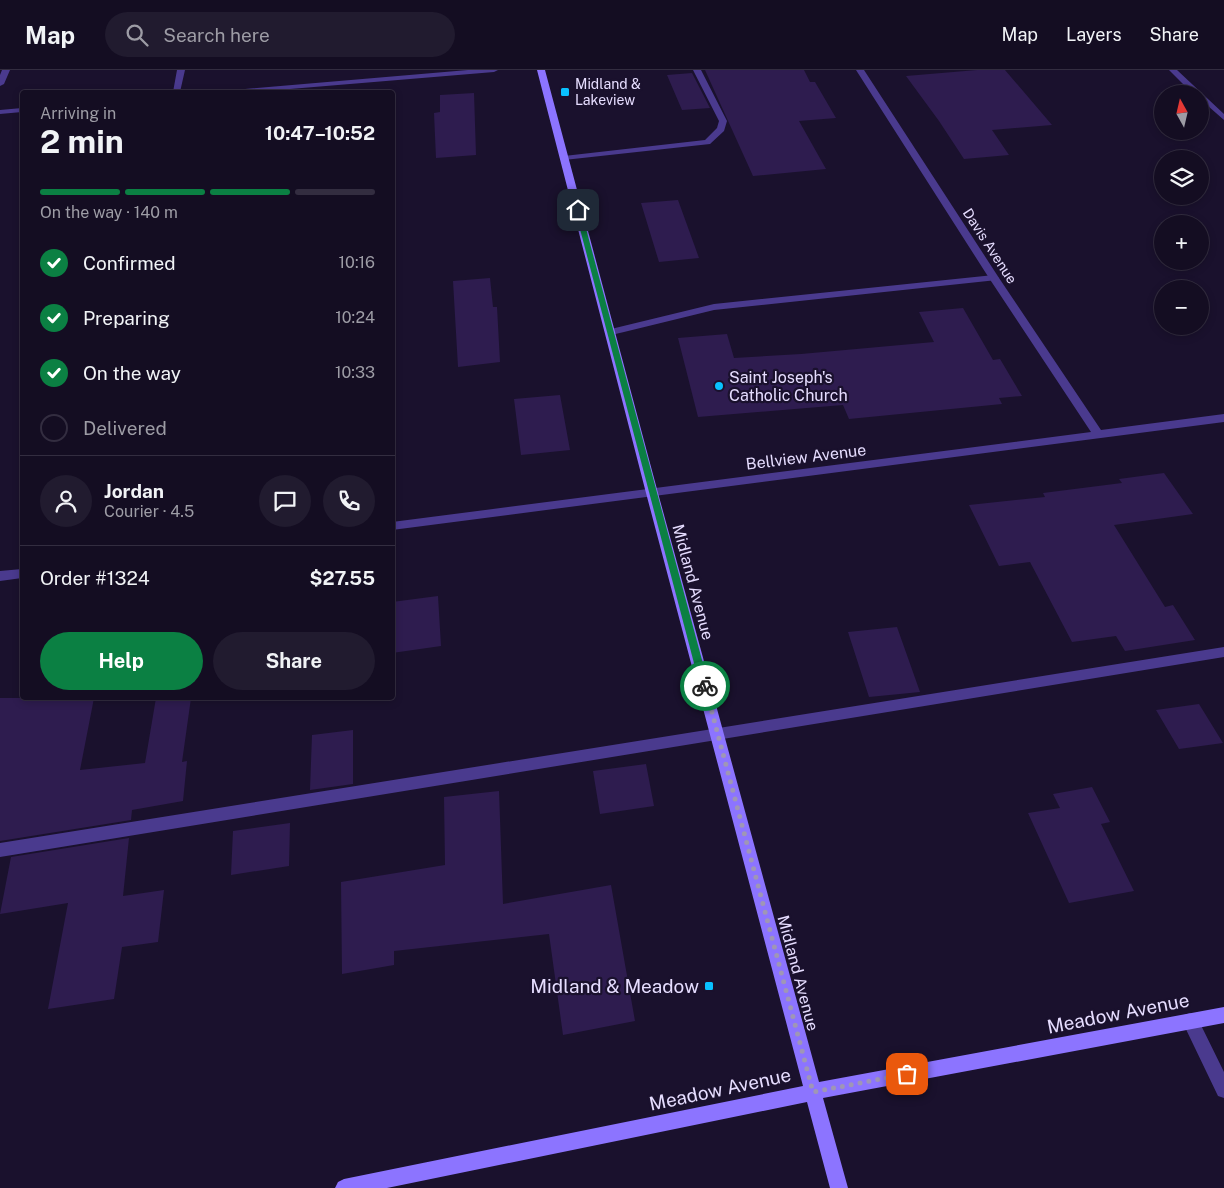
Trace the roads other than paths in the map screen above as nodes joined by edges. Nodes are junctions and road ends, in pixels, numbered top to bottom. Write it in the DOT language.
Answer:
graph roads {
  1 [pos="6,70"];
  2 [pos="181,70"];
  3 [pos="494,70"];
  4 [pos="541,70"];
  5 [pos="697,70"];
  6 [pos="860,70"];
  7 [pos="1173,70"];
  8 [pos="0,84"];
  9 [pos="1189,85"];
  10 [pos="176,90"];
  11 [pos="258,90"];
  12 [pos="1209,104"];
  13 [pos="20,110"];
  14 [pos="0,112"];
  15 [pos="1224,118"];
  16 [pos="564,158"];
  17 [pos="994,278"];
  18 [pos="611,332"];
  19 [pos="1224,418"];
  20 [pos="1099,435"];
  21 [pos="652,493"];
  22 [pos="395,526"];
  23 [pos="20,574"];
  24 [pos="0,576"];
  25 [pos="1224,652"];
  26 [pos="717,732"];
  27 [pos="0,850"];
  28 [pos="1224,1015"];
  29 [pos="1190,1021"];
  30 [pos="1224,1090"];
  31 [pos="813,1092"];
  32 [pos="344,1188"];
  33 [pos="839,1188"];
  1 -- 8 [label="street"];
  2 -- 10 [label="street"];
  3 -- 11 [label="street"];
  4 -- 16 [label="street, Midland Avenue"];
  5 -- 16 [label="street"];
  6 -- 17 [label="street, Davis Avenue"];
  7 -- 9 [label="street"];
  12 -- 15 [label="street"];
  13 -- 14 [label="street"];
  16 -- 18 [label="street, Midland Avenue"];
  17 -- 18 [label="street"];
  17 -- 20 [label="street, Davis Avenue"];
  18 -- 21 [label="street, Midland Avenue"];
  19 -- 20 [label="street, Bellview Avenue"];
  20 -- 21 [label="street, Bellview Avenue"];
  21 -- 22 [label="street, Bellview Avenue"];
  21 -- 26 [label="street, Midland Avenue"];
  23 -- 24 [label="street"];
  25 -- 26 [label="street"];
  26 -- 27 [label="street"];
  26 -- 31 [label="street, Midland Avenue"];
  28 -- 29 [label="street, Meadow Avenue"];
  29 -- 30 [label="street"];
  29 -- 31 [label="street, Meadow Avenue"];
  31 -- 32 [label="street, Meadow Avenue"];
  31 -- 33 [label="street, Midland Avenue"];
}
